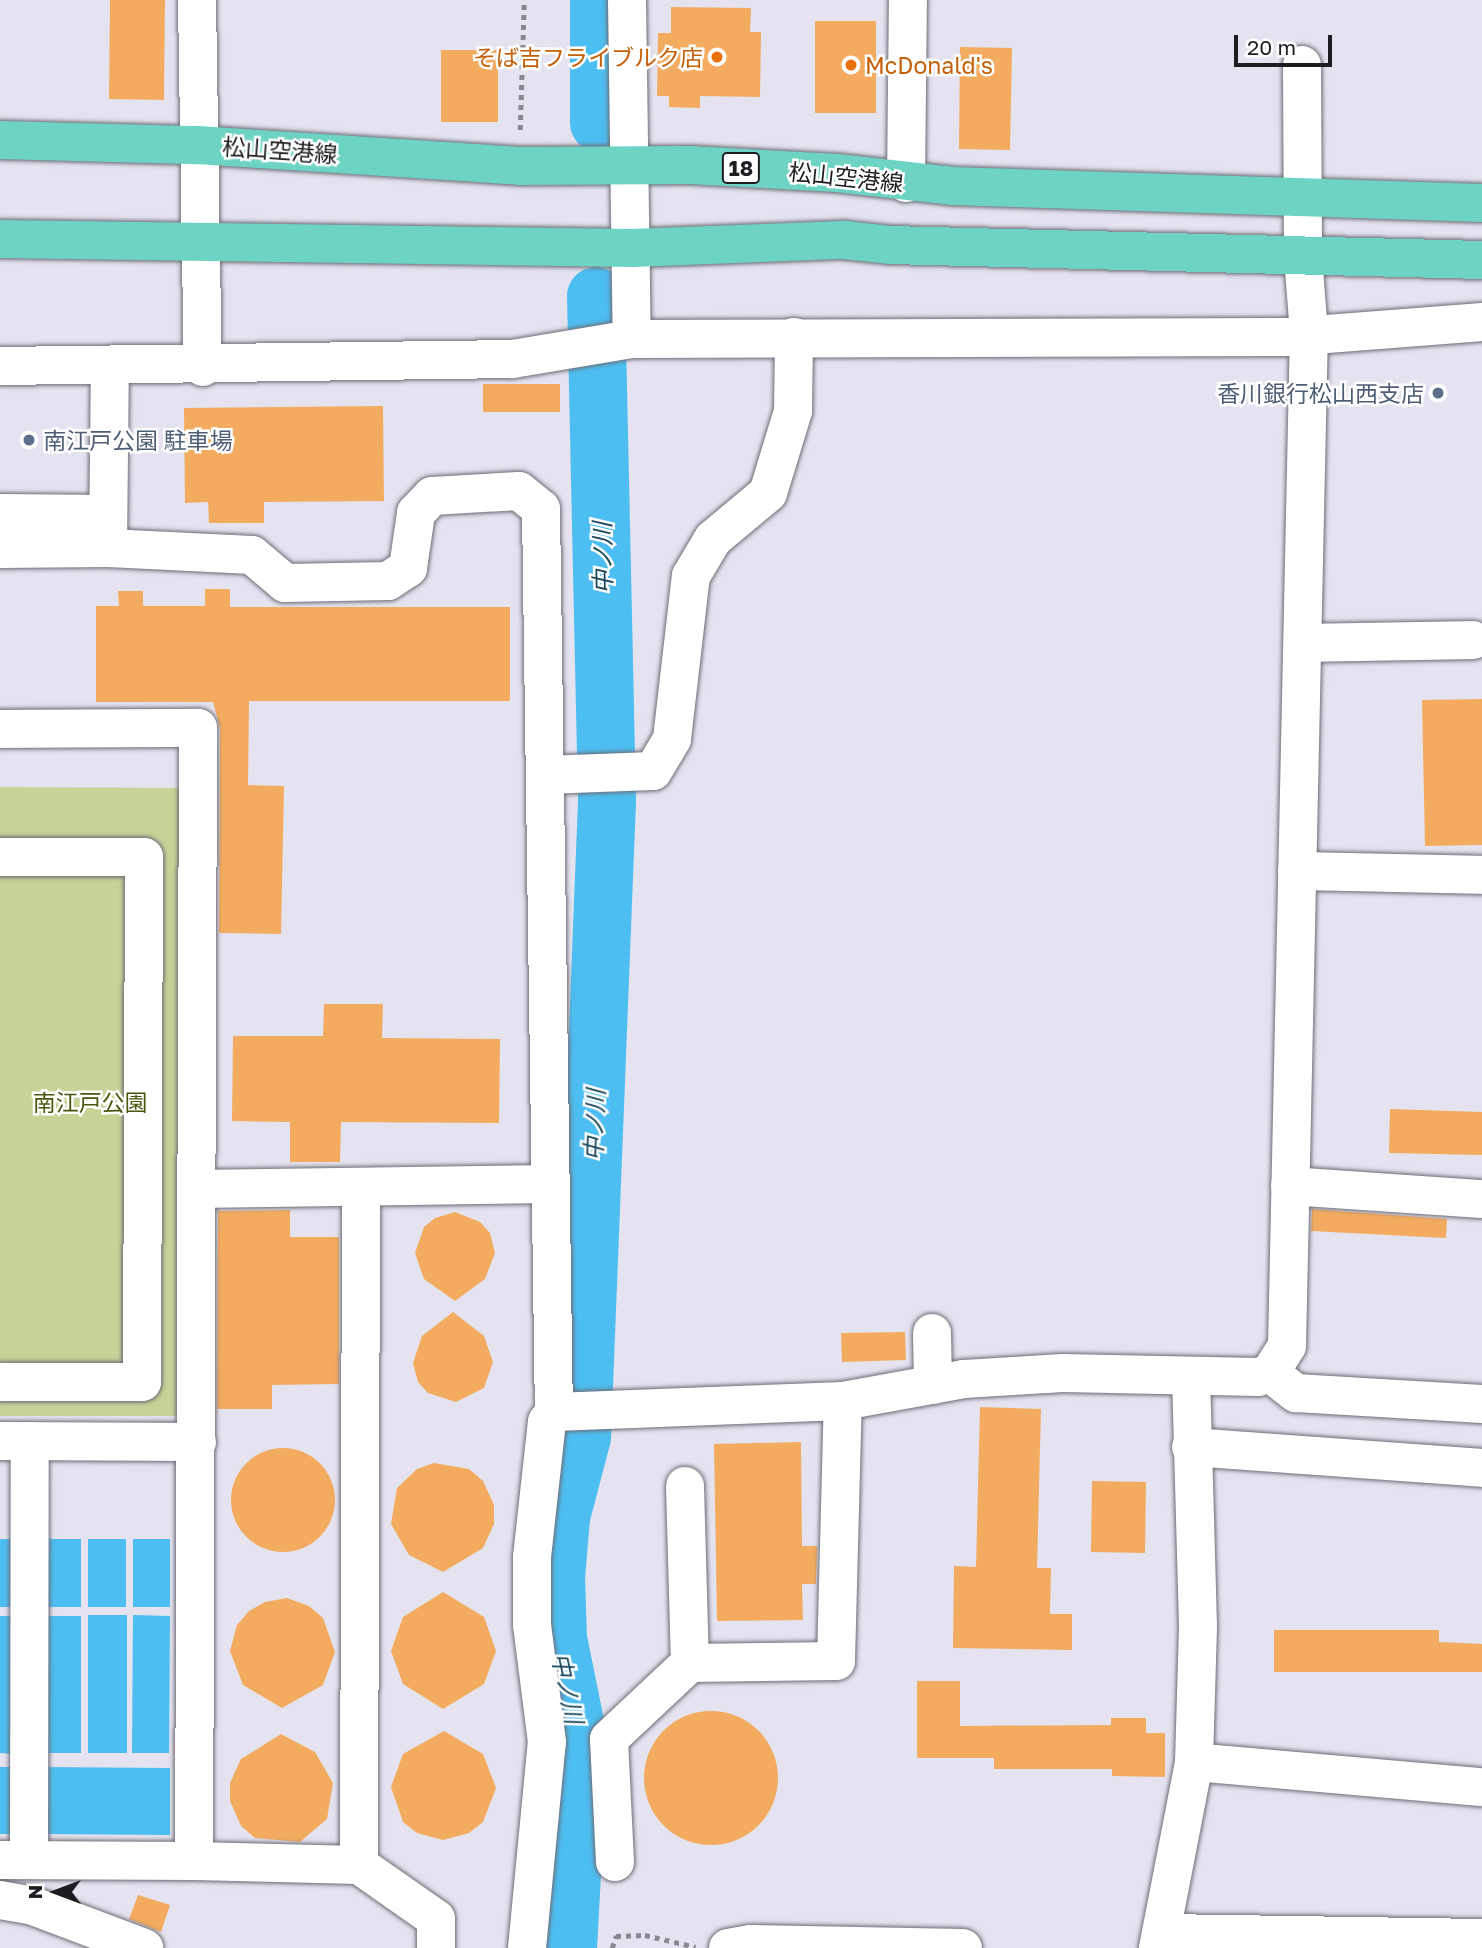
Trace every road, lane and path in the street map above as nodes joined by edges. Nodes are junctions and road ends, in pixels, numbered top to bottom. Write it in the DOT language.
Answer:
graph roads {
  1 [pos="197,0"];
  2 [pos="524,0"];
  3 [pos="627,0"];
  4 [pos="908,0"];
  5 [pos="1302,65"];
  6 [pos="0,141"];
  7 [pos="197,145"];
  8 [pos="520,166"];
  9 [pos="630,167"];
  10 [pos="906,183"];
  11 [pos="1302,198"];
  12 [pos="1482,203"];
  13 [pos="0,239"];
  14 [pos="198,241"];
  15 [pos="632,248"];
  16 [pos="1303,257"];
  17 [pos="1482,260"];
  18 [pos="1482,322"];
  19 [pos="1309,333"];
  20 [pos="794,337"];
  21 [pos="609,342"];
  22 [pos="110,365"];
  23 [pos="0,366"];
  24 [pos="203,367"];
  25 [pos="0,513"];
  26 [pos="108,531"];
  27 [pos="0,549"];
  28 [pos="1473,640"];
  29 [pos="1304,643"];
  30 [pos="0,729"];
  31 [pos="545,775"];
  32 [pos="0,857"];
  33 [pos="1297,871"];
  34 [pos="1482,876"];
  35 [pos="549,1184"];
  36 [pos="1290,1186"];
  37 [pos="361,1187"];
  38 [pos="198,1189"];
  39 [pos="1482,1199"];
  40 [pos="1270,1373"];
  41 [pos="1191,1379"];
  42 [pos="0,1382"];
  43 [pos="557,1402"];
  44 [pos="1482,1404"];
  45 [pos="843,1414"];
  46 [pos="15,1441"];
  47 [pos="197,1442"];
  48 [pos="1191,1447"];
  49 [pos="1482,1468"];
  50 [pos="685,1486"];
  51 [pos="690,1663"];
  52 [pos="1194,1762"];
  53 [pos="1482,1787"];
  54 [pos="14,1860"];
  55 [pos="194,1861"];
  56 [pos="615,1862"];
  57 [pos="359,1865"];
  58 [pos="0,1900"];
  59 [pos="1482,1938"];
  60 [pos="1161,1941"];
  61 [pos="1387,1942"];
  62 [pos="144,1948"];
  63 [pos="436,1948"];
  64 [pos="527,1948"];
  65 [pos="612,1948"];
  66 [pos="699,1948"];
  67 [pos="728,1948"];
  68 [pos="963,1948"];
  1 -- 7 [label="street"];
  2 -- 8 [label="path"];
  3 -- 9 [label="street"];
  4 -- 10 [label="street"];
  5 -- 11 [label="street"];
  6 -- 7 [label="main road, 松山空港線 / 18"];
  7 -- 8 [label="main road, 松山空港線 / 18"];
  7 -- 14 [label="street"];
  8 -- 9 [label="main road, 松山空港線 / 18"];
  9 -- 10 [label="main road, 松山空港線 / 18"];
  9 -- 15 [label="street"];
  10 -- 11 [label="main road, 松山空港線 / 18"];
  11 -- 12 [label="main road, 松山空港線 / 18"];
  11 -- 16 [label="street"];
  13 -- 14 [label="main road"];
  14 -- 15 [label="main road"];
  14 -- 24 [label="street"];
  15 -- 16 [label="main road"];
  15 -- 21 [label="street"];
  16 -- 17 [label="main road"];
  16 -- 19 [label="street"];
  18 -- 19 [label="street"];
  19 -- 20 [label="street"];
  19 -- 29 [label="street"];
  20 -- 21 [label="street"];
  20 -- 31 [label="street"];
  21 -- 24 [label="street"];
  22 -- 23 [label="street"];
  22 -- 24 [label="street"];
  22 -- 26 [label="street"];
  25 -- 26 [label="street"];
  26 -- 27 [label="street"];
  26 -- 31 [label="street"];
  28 -- 29 [label="street"];
  29 -- 33 [label="street"];
  30 -- 38 [label="street"];
  31 -- 35 [label="street"];
  32 -- 42 [label="street"];
  33 -- 34 [label="street"];
  33 -- 36 [label="street"];
  35 -- 37 [label="street"];
  35 -- 43 [label="street"];
  36 -- 39 [label="street"];
  36 -- 40 [label="street"];
  37 -- 38 [label="street"];
  37 -- 57 [label="street"];
  38 -- 47 [label="street"];
  40 -- 41 [label="street"];
  40 -- 44 [label="street"];
  41 -- 45 [label="street"];
  41 -- 48 [label="street"];
  43 -- 45 [label="street"];
  43 -- 64 [label="street"];
  45 -- 51 [label="street"];
  46 -- 47 [label="street"];
  46 -- 54 [label="street"];
  47 -- 55 [label="street"];
  48 -- 49 [label="street"];
  48 -- 52 [label="street"];
  50 -- 51 [label="street"];
  51 -- 56 [label="street"];
  52 -- 53 [label="street"];
  52 -- 60 [label="street"];
  54 -- 55 [label="street"];
  55 -- 57 [label="street"];
  57 -- 63 [label="street"];
  58 -- 62 [label="street"];
  59 -- 61 [label="street"];
  60 -- 61 [label="street"];
  65 -- 66 [label="path"];
  67 -- 68 [label="street"];
}
